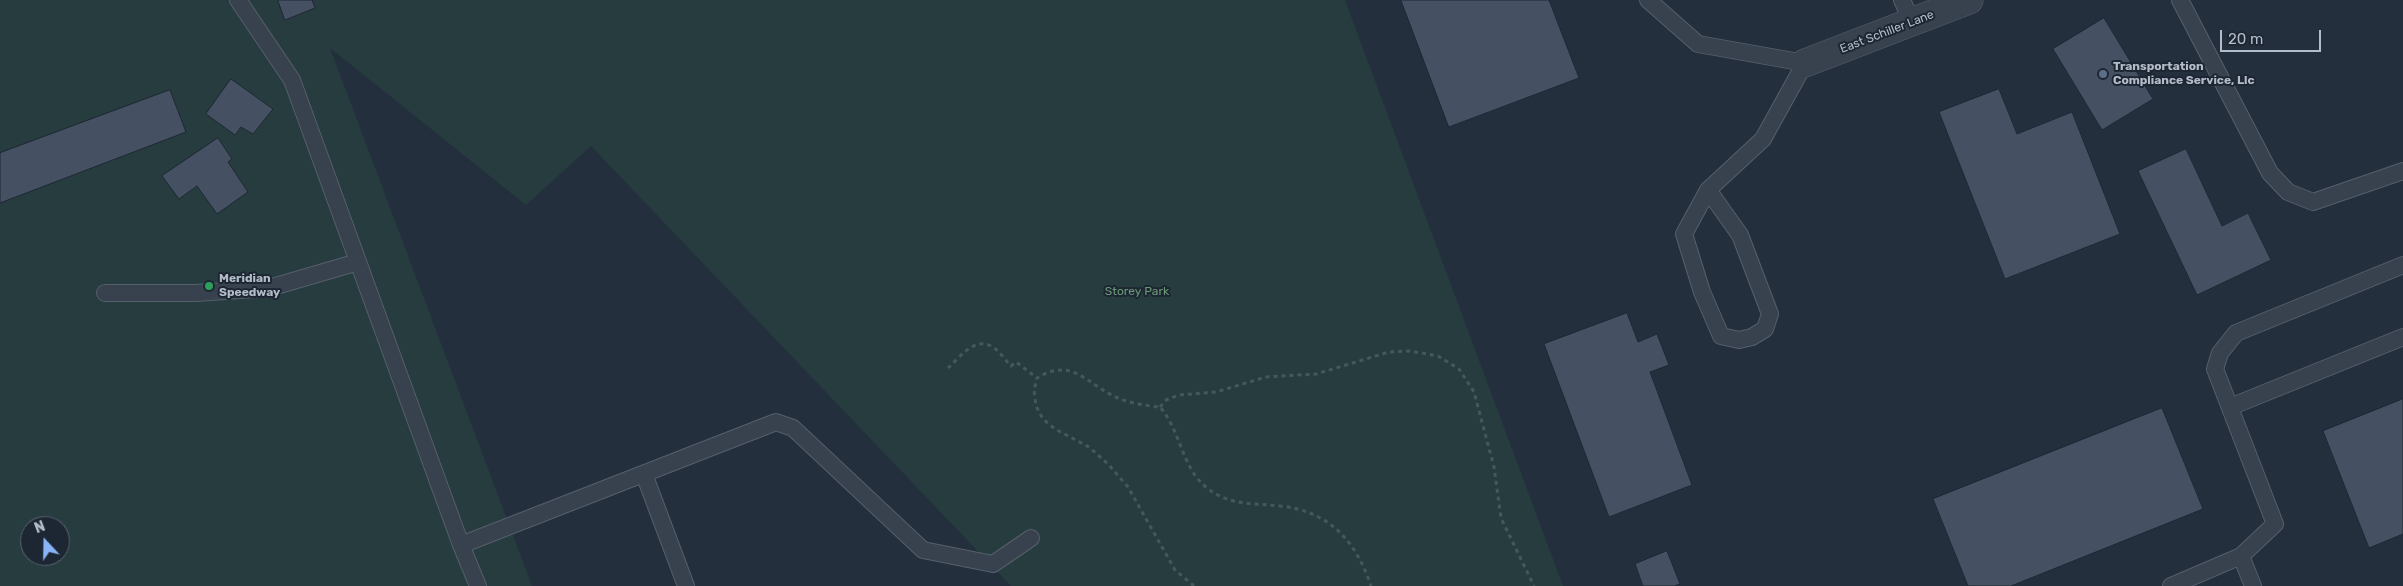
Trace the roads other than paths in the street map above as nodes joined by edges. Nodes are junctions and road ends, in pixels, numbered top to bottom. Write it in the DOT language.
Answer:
graph roads {
  1 [pos="238,0"];
  2 [pos="1648,0"];
  3 [pos="1969,0"];
  4 [pos="2180,0"];
  5 [pos="1907,11"];
  6 [pos="1805,63"];
  7 [pos="2403,171"];
  8 [pos="1708,190"];
  9 [pos="358,262"];
  10 [pos="2403,265"];
  11 [pos="105,293"];
  12 [pos="2403,337"];
  13 [pos="2230,407"];
  14 [pos="644,474"];
  15 [pos="1031,538"];
  16 [pos="461,545"];
  17 [pos="2241,556"];
  18 [pos="478,586"];
  19 [pos="686,586"];
  20 [pos="2172,586"];
  21 [pos="2253,586"];
  1 -- 9 [label="lane"];
  2 -- 6 [label="lane"];
  3 -- 5 [label="street, East Schiller Lane"];
  4 -- 7 [label="lane"];
  5 -- 6 [label="street, East Schiller Lane"];
  6 -- 8 [label="lane"];
  8 -- 8 [label="lane"];
  9 -- 11 [label="lane"];
  9 -- 16 [label="lane"];
  10 -- 13 [label="lane"];
  12 -- 13 [label="lane"];
  13 -- 17 [label="lane"];
  14 -- 15 [label="lane"];
  14 -- 16 [label="lane"];
  14 -- 19 [label="lane"];
  16 -- 18 [label="lane"];
  17 -- 20 [label="lane"];
  17 -- 21 [label="lane"];
}
